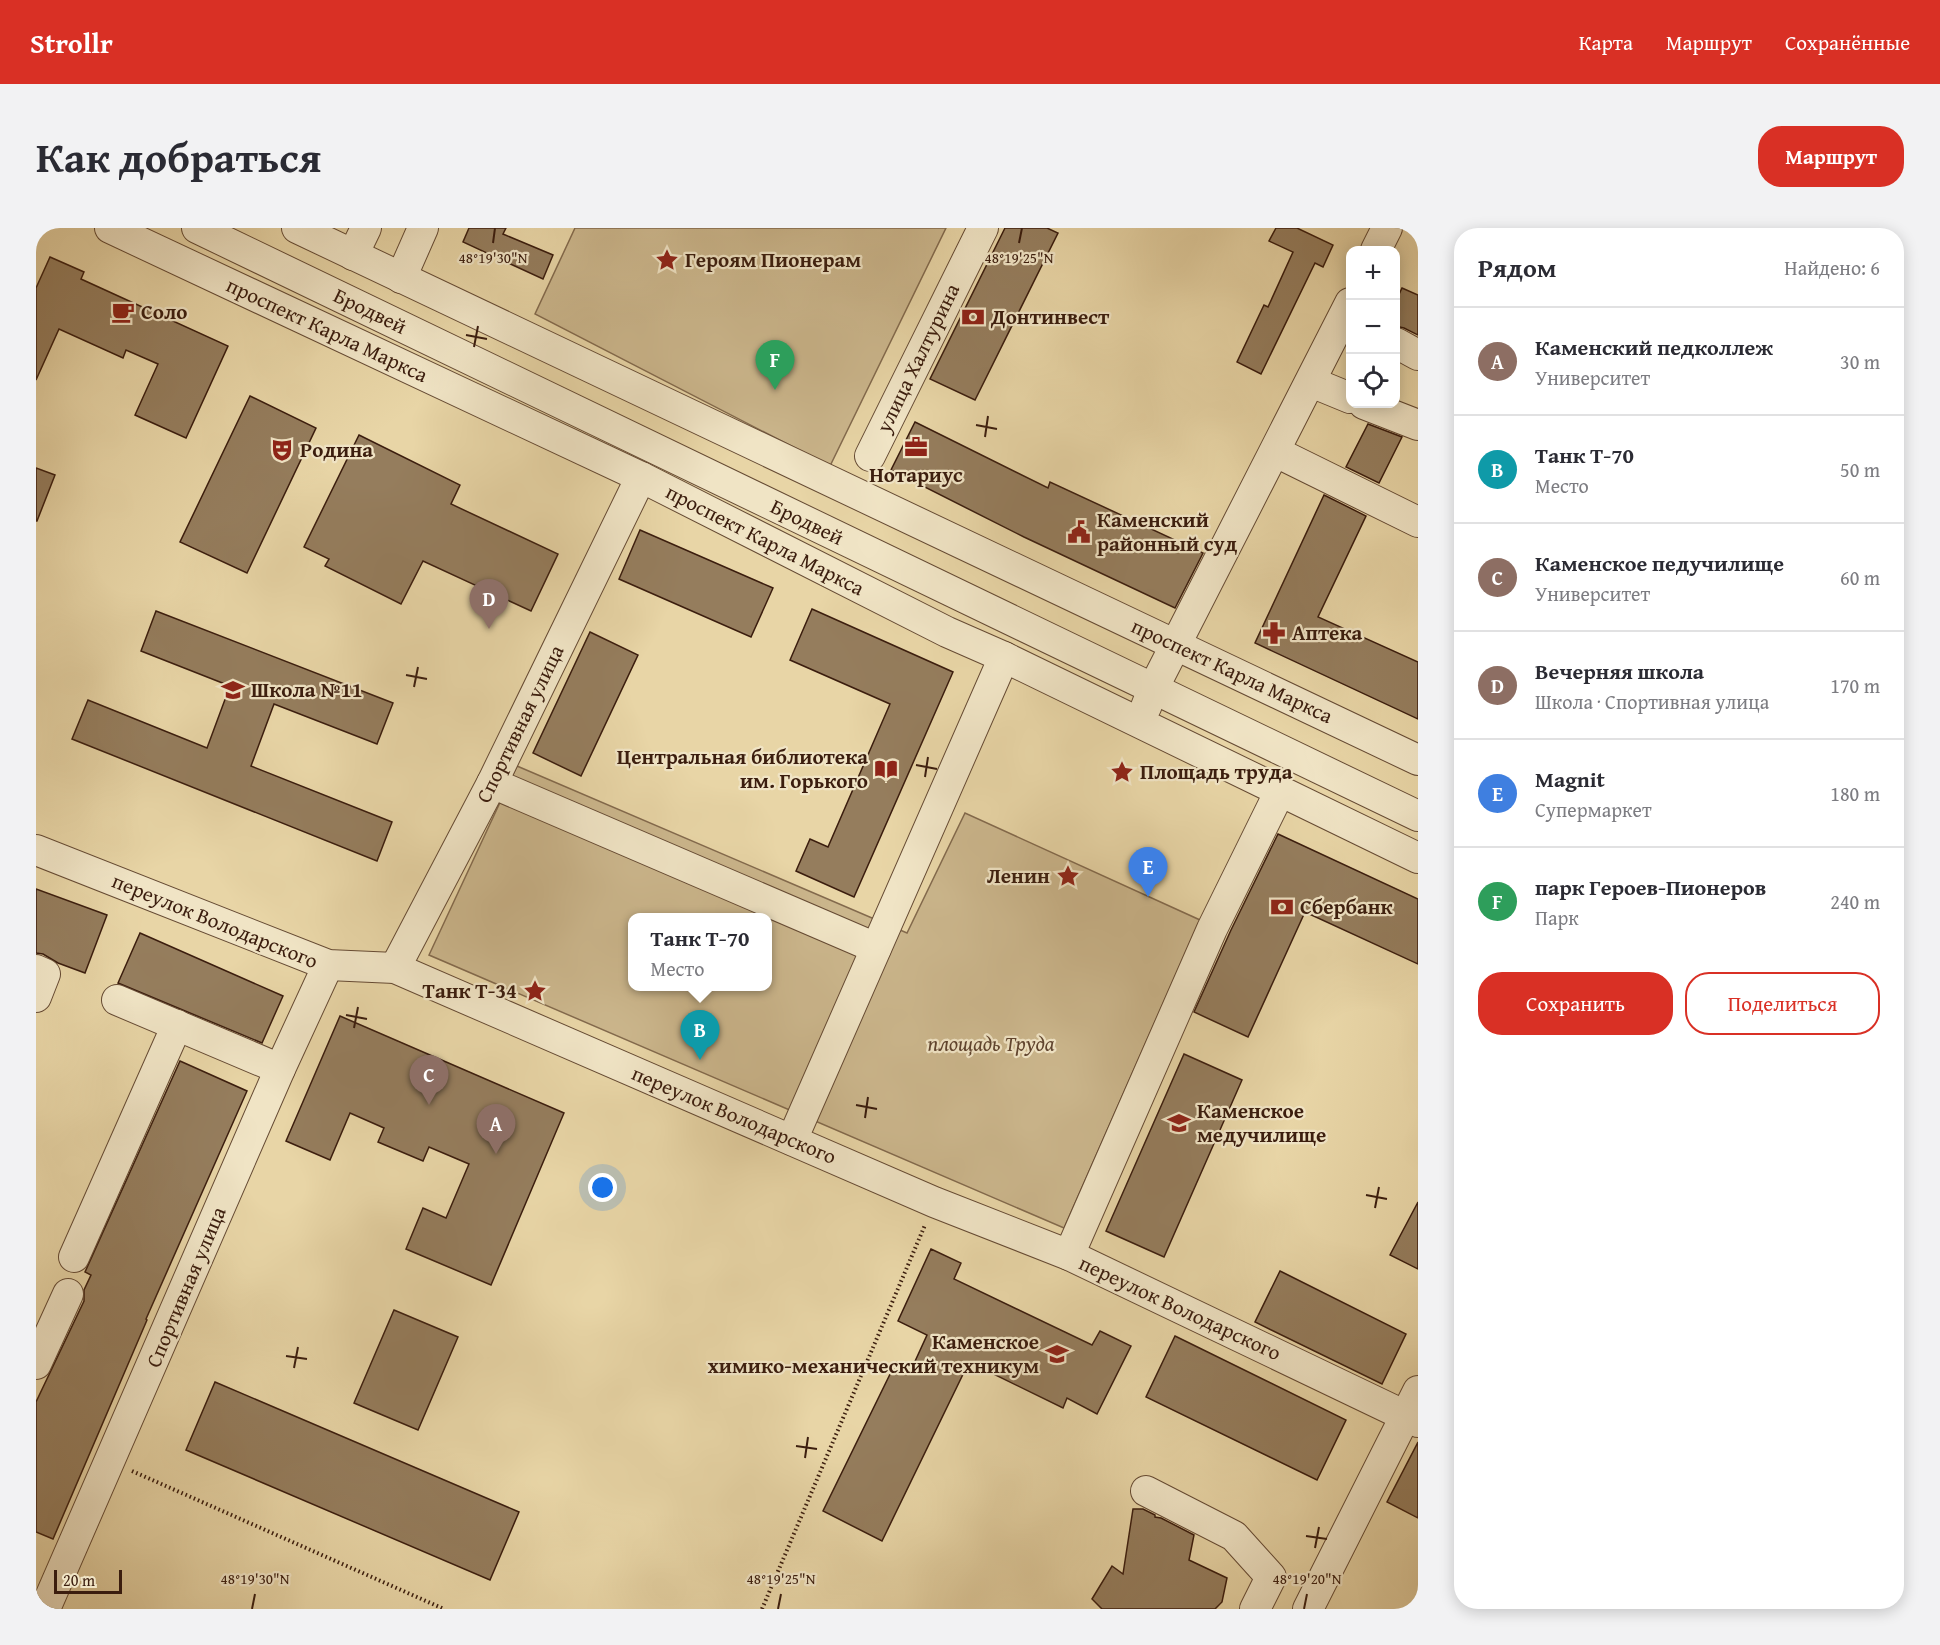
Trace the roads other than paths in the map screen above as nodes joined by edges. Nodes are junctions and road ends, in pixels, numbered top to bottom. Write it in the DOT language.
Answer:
graph roads {
  1 [pos="110,228"];
  2 [pos="197,228"];
  3 [pos="297,228"];
  4 [pos="366,228"];
  5 [pos="423,228"];
  6 [pos="983,228"];
  7 [pos="1387,228"];
  8 [pos="1378,246"];
  9 [pos="353,255"];
  10 [pos="401,278"];
  11 [pos="1346,318"];
  12 [pos="1400,345"];
  13 [pos="1418,354"];
  14 [pos="1311,382"];
  15 [pos="1346,396"];
  16 [pos="1374,408"];
  17 [pos="1418,425"];
  18 [pos="1276,452"];
  19 [pos="870,456"];
  20 [pos="641,477"];
  21 [pos="1418,522"];
  22 [pos="1176,644"];
  23 [pos="1004,657"];
  24 [pos="1153,689"];
  25 [pos="1140,722"];
  26 [pos="1418,760"];
  27 [pos="492,783"];
  28 [pos="1280,791"];
  29 [pos="1418,816"];
  30 [pos="36,850"];
  31 [pos="1418,858"];
  32 [pos="876,948"];
  33 [pos="328,966"];
  34 [pos="395,968"];
  35 [pos="36,970"];
  36 [pos="36,997"];
  37 [pos="117,1000"];
  38 [pos="177,1025"];
  39 [pos="280,1069"];
  40 [pos="792,1140"];
  41 [pos="1069,1255"];
  42 [pos="74,1257"];
  43 [pos="68,1294"];
  44 [pos="36,1364"];
  45 [pos="1414,1409"];
  46 [pos="1146,1491"];
  47 [pos="48,1567"];
  48 [pos="45,1609"];
  49 [pos="1255,1609"];
  50 [pos="1308,1609"];
  1 -- 20 [label="street, проспект Карла Маркса"];
  2 -- 24 [label="street, Бродвей"];
  3 -- 9 [label="street, проспект Карла Маркса"];
  4 -- 9 [label="street"];
  5 -- 10 [label="street"];
  6 -- 19 [label="street, улица Халтурина"];
  7 -- 8 [label="street"];
  9 -- 10 [label="street, проспект Карла Маркса"];
  10 -- 22 [label="street, проспект Карла Маркса"];
  11 -- 14 [label="street"];
  12 -- 13 [label="street"];
  14 -- 15 [label="street"];
  14 -- 18 [label="street"];
  16 -- 17 [label="street"];
  18 -- 21 [label="street"];
  18 -- 22 [label="street"];
  20 -- 23 [label="street, проспект Карла Маркса"];
  20 -- 27 [label="street, Спортивная улица"];
  22 -- 24 [label="street"];
  22 -- 26 [label="street, проспект Карла Маркса"];
  23 -- 25 [label="street, проспект Карла Маркса"];
  23 -- 32 [label="street"];
  24 -- 25 [label="street"];
  24 -- 29 [label="street, Бродвей"];
  25 -- 28 [label="street, проспект Карла Маркса"];
  27 -- 32 [label="street"];
  27 -- 34 [label="street, Спортивная улица"];
  28 -- 31 [label="street, проспект Карла Маркса"];
  28 -- 41 [label="street"];
  30 -- 33 [label="street, переулок Володарского"];
  32 -- 40 [label="street"];
  33 -- 34 [label="street, переулок Володарского"];
  33 -- 39 [label="street, Спортивная улица"];
  34 -- 40 [label="street, переулок Володарского"];
  35 -- 36 [label="street"];
  37 -- 38 [label="street"];
  38 -- 39 [label="street"];
  38 -- 42 [label="street"];
  39 -- 47 [label="street, Спортивная улица"];
  40 -- 41 [label="street, переулок Володарского"];
  41 -- 45 [label="street, переулок Володарского"];
  43 -- 44 [label="street"];
  45 -- 50 [label="street"];
  46 -- 49 [label="street"];
  47 -- 48 [label="street, Спортивная улица"];
}
